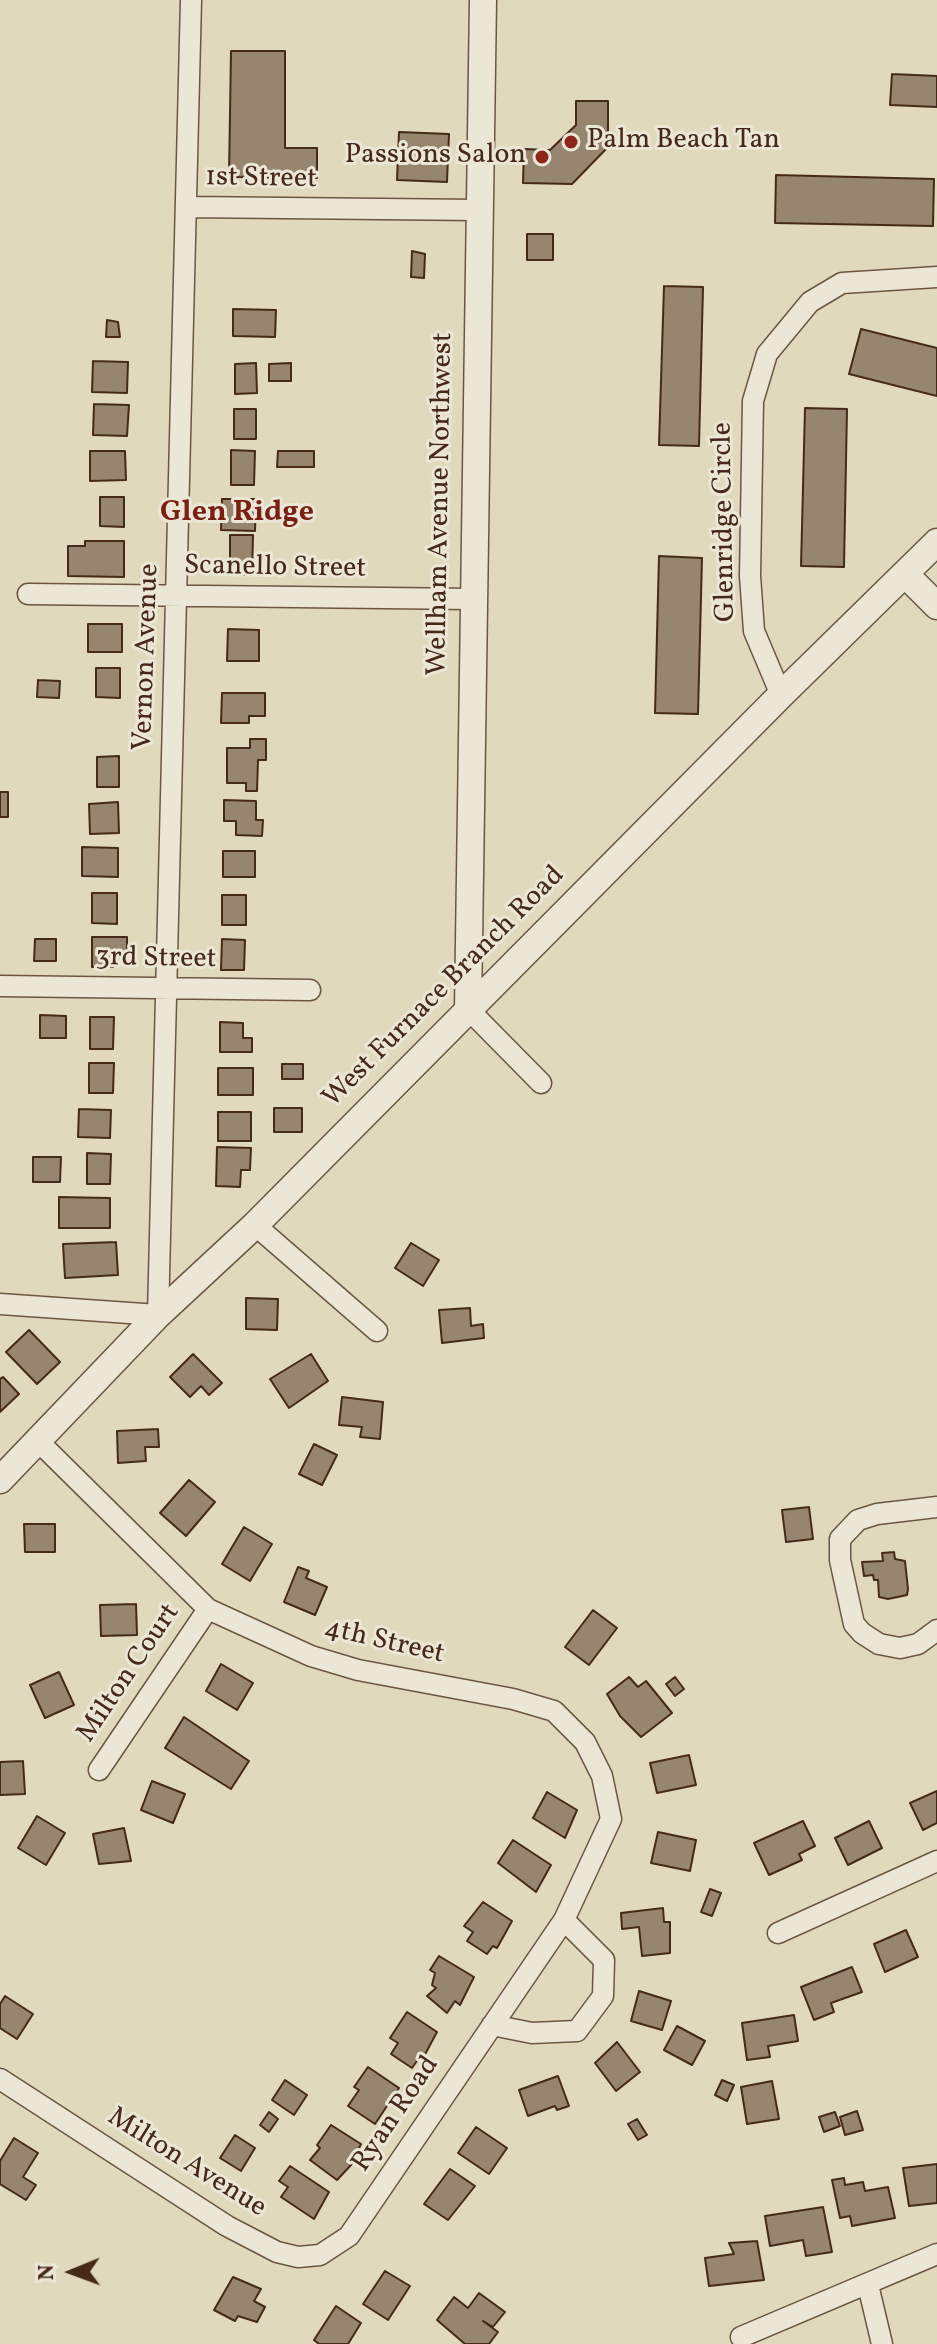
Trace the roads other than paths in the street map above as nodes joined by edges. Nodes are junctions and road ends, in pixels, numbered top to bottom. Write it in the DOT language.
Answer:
graph roads {
  1 [pos="191,0"];
  2 [pos="483,0"];
  3 [pos="188,207"];
  4 [pos="477,210"];
  5 [pos="937,277"];
  6 [pos="937,542"];
  7 [pos="905,574"];
  8 [pos="28,594"];
  9 [pos="178,596"];
  10 [pos="473,599"];
  11 [pos="937,606"];
  12 [pos="781,695"];
  13 [pos="0,986"];
  14 [pos="167,988"];
  15 [pos="310,990"];
  16 [pos="468,1009"];
  17 [pos="541,1083"];
  18 [pos="255,1225"];
  19 [pos="0,1304"];
  20 [pos="158,1315"];
  21 [pos="377,1331"];
  22 [pos="39,1442"];
  23 [pos="0,1480"];
  24 [pos="937,1507"];
  25 [pos="208,1609"];
  26 [pos="937,1630"];
  27 [pos="99,1770"];
  28 [pos="937,1861"];
  29 [pos="564,1920"];
  30 [pos="778,1933"];
  31 [pos="492,2025"];
  32 [pos="0,2079"];
  33 [pos="349,2236"];
  34 [pos="937,2254"];
  35 [pos="868,2285"];
  36 [pos="741,2337"];
  37 [pos="882,2344"];
  1 -- 3 [label="street, Vernon Avenue"];
  2 -- 4 [label="street, Wellham Avenue Northwest"];
  3 -- 4 [label="street, 1st Street"];
  3 -- 9 [label="street, Vernon Avenue"];
  4 -- 10 [label="street, Wellham Avenue Northwest"];
  5 -- 12 [label="street, Glenridge Circle"];
  6 -- 7 [label="street, West Furnace Branch Road"];
  7 -- 11 [label="street"];
  7 -- 12 [label="street, West Furnace Branch Road"];
  8 -- 9 [label="street, Scanello Street"];
  9 -- 10 [label="street, Scanello Street"];
  9 -- 14 [label="street, Vernon Avenue"];
  10 -- 16 [label="street, Wellham Avenue Northwest"];
  12 -- 16 [label="street, West Furnace Branch Road"];
  13 -- 14 [label="street, 3rd Street"];
  14 -- 15 [label="street, 3rd Street"];
  14 -- 20 [label="street, Vernon Avenue"];
  16 -- 17 [label="street"];
  16 -- 18 [label="street, West Furnace Branch Road"];
  18 -- 20 [label="street, West Furnace Branch Road"];
  18 -- 21 [label="street"];
  19 -- 20 [label="street"];
  20 -- 22 [label="street, West Furnace Branch Road"];
  22 -- 23 [label="street, West Furnace Branch Road"];
  22 -- 25 [label="street, 4th Street"];
  24 -- 26 [label="street"];
  25 -- 27 [label="street, Milton Court"];
  25 -- 29 [label="street, 4th Street"];
  28 -- 30 [label="street"];
  29 -- 31 [label="street, Ryan Road"];
  29 -- 31 [label="street"];
  31 -- 33 [label="street, Ryan Road"];
  32 -- 33 [label="street, Milton Avenue"];
  34 -- 35 [label="street"];
  35 -- 36 [label="street"];
  35 -- 37 [label="street"];
}
